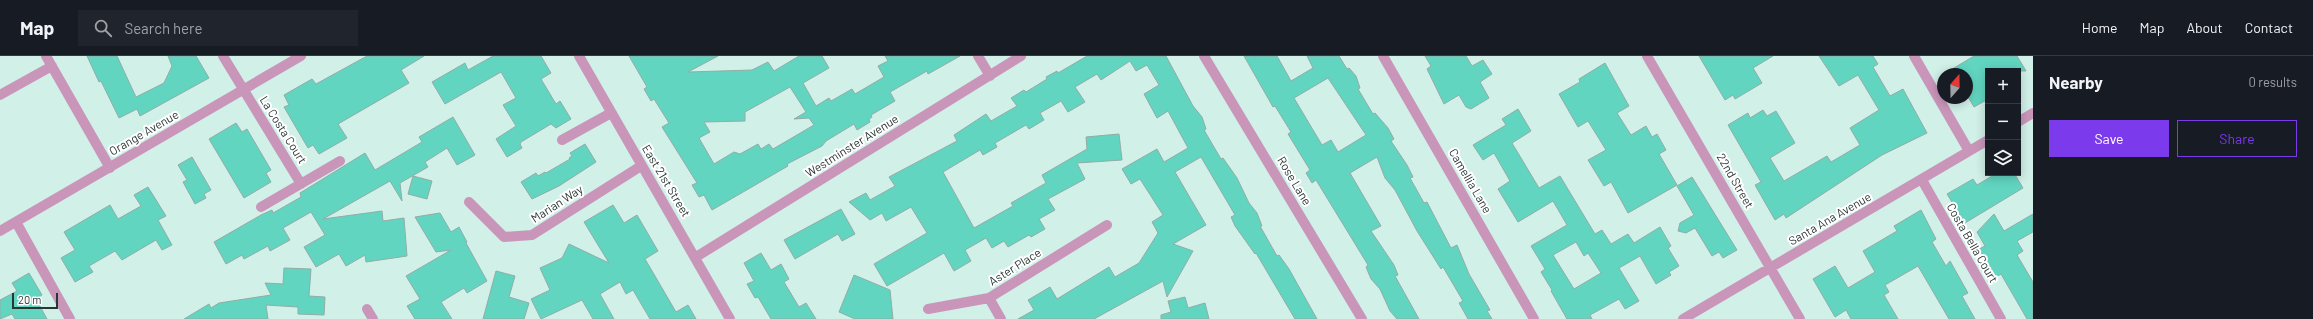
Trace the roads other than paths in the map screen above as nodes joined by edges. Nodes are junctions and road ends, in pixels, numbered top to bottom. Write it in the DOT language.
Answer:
graph roads {
  1 [pos="46,56"];
  2 [pos="223,56"];
  3 [pos="301,56"];
  4 [pos="579,56"];
  5 [pos="978,56"];
  6 [pos="1021,56"];
  7 [pos="1204,56"];
  8 [pos="1383,56"];
  9 [pos="1647,56"];
  10 [pos="1914,56"];
  11 [pos="52,66"];
  12 [pos="990,76"];
  13 [pos="243,90"];
  14 [pos="0,95"];
  15 [pos="611,113"];
  16 [pos="2033,113"];
  17 [pos="2021,120"];
  18 [pos="562,140"];
  19 [pos="1985,142"];
  20 [pos="1969,151"];
  21 [pos="340,161"];
  22 [pos="641,166"];
  23 [pos="110,168"];
  24 [pos="1922,180"];
  25 [pos="301,184"];
  26 [pos="469,202"];
  27 [pos="261,207"];
  28 [pos="16,222"];
  29 [pos="1107,225"];
  30 [pos="0,232"];
  31 [pos="696,257"];
  32 [pos="1770,268"];
  33 [pos="989,298"];
  34 [pos="368,309"];
  35 [pos="928,309"];
  36 [pos="70,319"];
  37 [pos="373,319"];
  38 [pos="730,319"];
  39 [pos="1001,319"];
  40 [pos="1362,319"];
  41 [pos="1534,319"];
  42 [pos="1684,319"];
  43 [pos="1800,319"];
  44 [pos="2001,319"];
  1 -- 11 [label="street"];
  2 -- 13 [label="street, La Costa Court"];
  3 -- 13 [label="street, Orange Avenue"];
  4 -- 15 [label="street, East 21st Street"];
  5 -- 12 [label="street"];
  6 -- 12 [label="street, Westminster Avenue"];
  7 -- 40 [label="street, Rose Lane"];
  8 -- 41 [label="street, Camellia Lane"];
  9 -- 32 [label="street, 22nd Street"];
  10 -- 20 [label="street"];
  11 -- 14 [label="street"];
  11 -- 23 [label="street"];
  12 -- 31 [label="street, Westminster Avenue"];
  13 -- 23 [label="street, Orange Avenue"];
  13 -- 25 [label="street, La Costa Court"];
  15 -- 18 [label="street"];
  15 -- 22 [label="street, East 21st Street"];
  16 -- 17 [label="street"];
  19 -- 20 [label="street, Santa Ana Avenue"];
  20 -- 24 [label="street, Santa Ana Avenue"];
  21 -- 25 [label="street, La Costa Court"];
  22 -- 26 [label="street, Marian Way"];
  22 -- 31 [label="street, East 21st Street"];
  23 -- 28 [label="street, Orange Avenue"];
  24 -- 32 [label="street, Santa Ana Avenue"];
  24 -- 44 [label="street, Costa Bella Court"];
  25 -- 27 [label="street, La Costa Court"];
  28 -- 30 [label="street, Orange Avenue"];
  28 -- 36 [label="street"];
  29 -- 33 [label="street, Aster Place"];
  31 -- 38 [label="street, East 21st Street"];
  32 -- 42 [label="street, Santa Ana Avenue"];
  32 -- 43 [label="street, 22nd Street"];
  33 -- 35 [label="street, Aster Place"];
  33 -- 39 [label="street"];
  34 -- 37 [label="street"];
}
